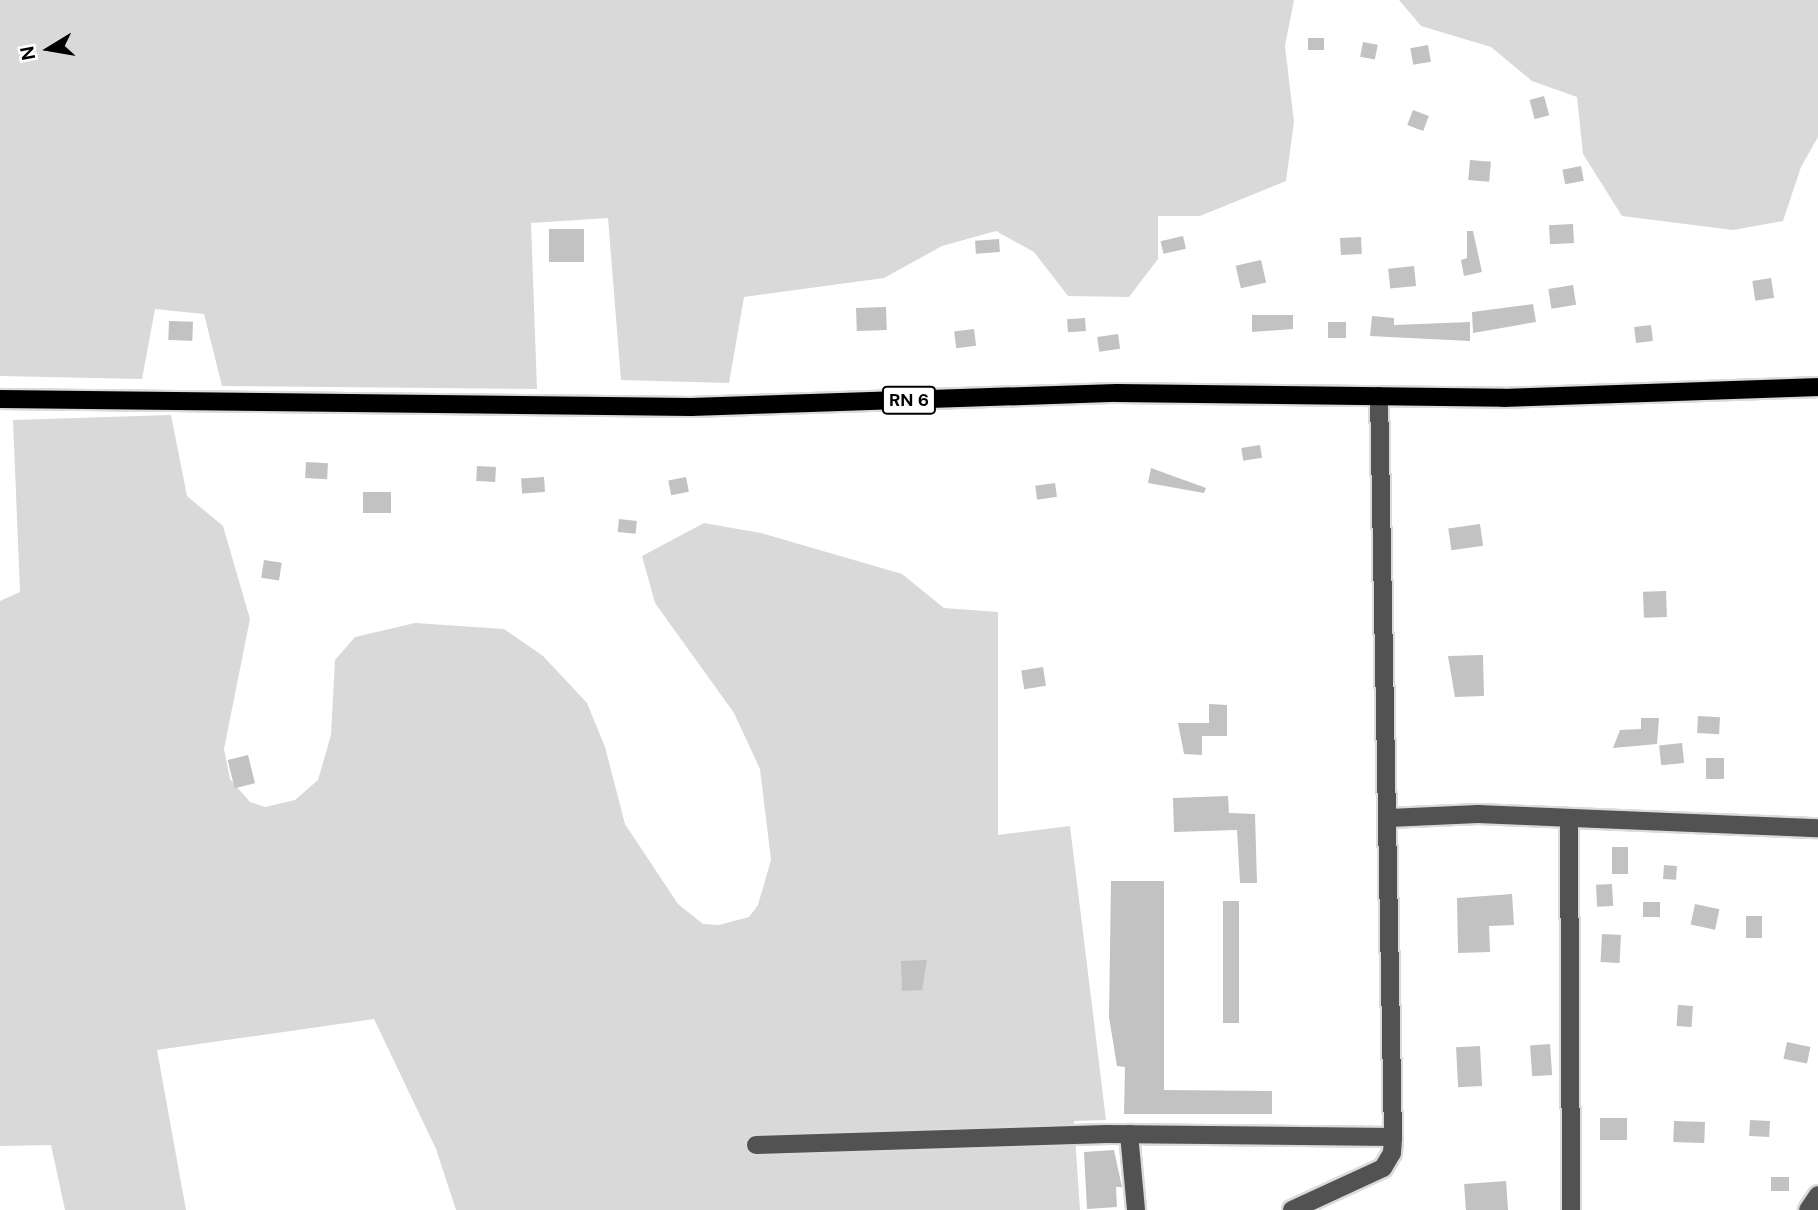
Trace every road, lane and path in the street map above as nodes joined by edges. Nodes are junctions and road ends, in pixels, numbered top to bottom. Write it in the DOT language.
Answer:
graph roads {
  1 [pos="1818,387"];
  2 [pos="1379,396"];
  3 [pos="0,399"];
  4 [pos="1390,818"];
  5 [pos="1569,819"];
  6 [pos="1818,828"];
  7 [pos="1129,1134"];
  8 [pos="1393,1137"];
  9 [pos="756,1144"];
  10 [pos="1818,1195"];
  11 [pos="1136,1210"];
  12 [pos="1292,1210"];
  13 [pos="1571,1210"];
  14 [pos="1808,1210"];
  1 -- 2 [label="main road, RN 6"];
  2 -- 3 [label="main road, RN 6"];
  2 -- 4 [label="street"];
  4 -- 5 [label="street"];
  4 -- 8 [label="street"];
  5 -- 6 [label="street"];
  5 -- 13 [label="street"];
  7 -- 8 [label="street"];
  7 -- 9 [label="street"];
  7 -- 11 [label="street"];
  8 -- 12 [label="street"];
  10 -- 14 [label="street"];
}
